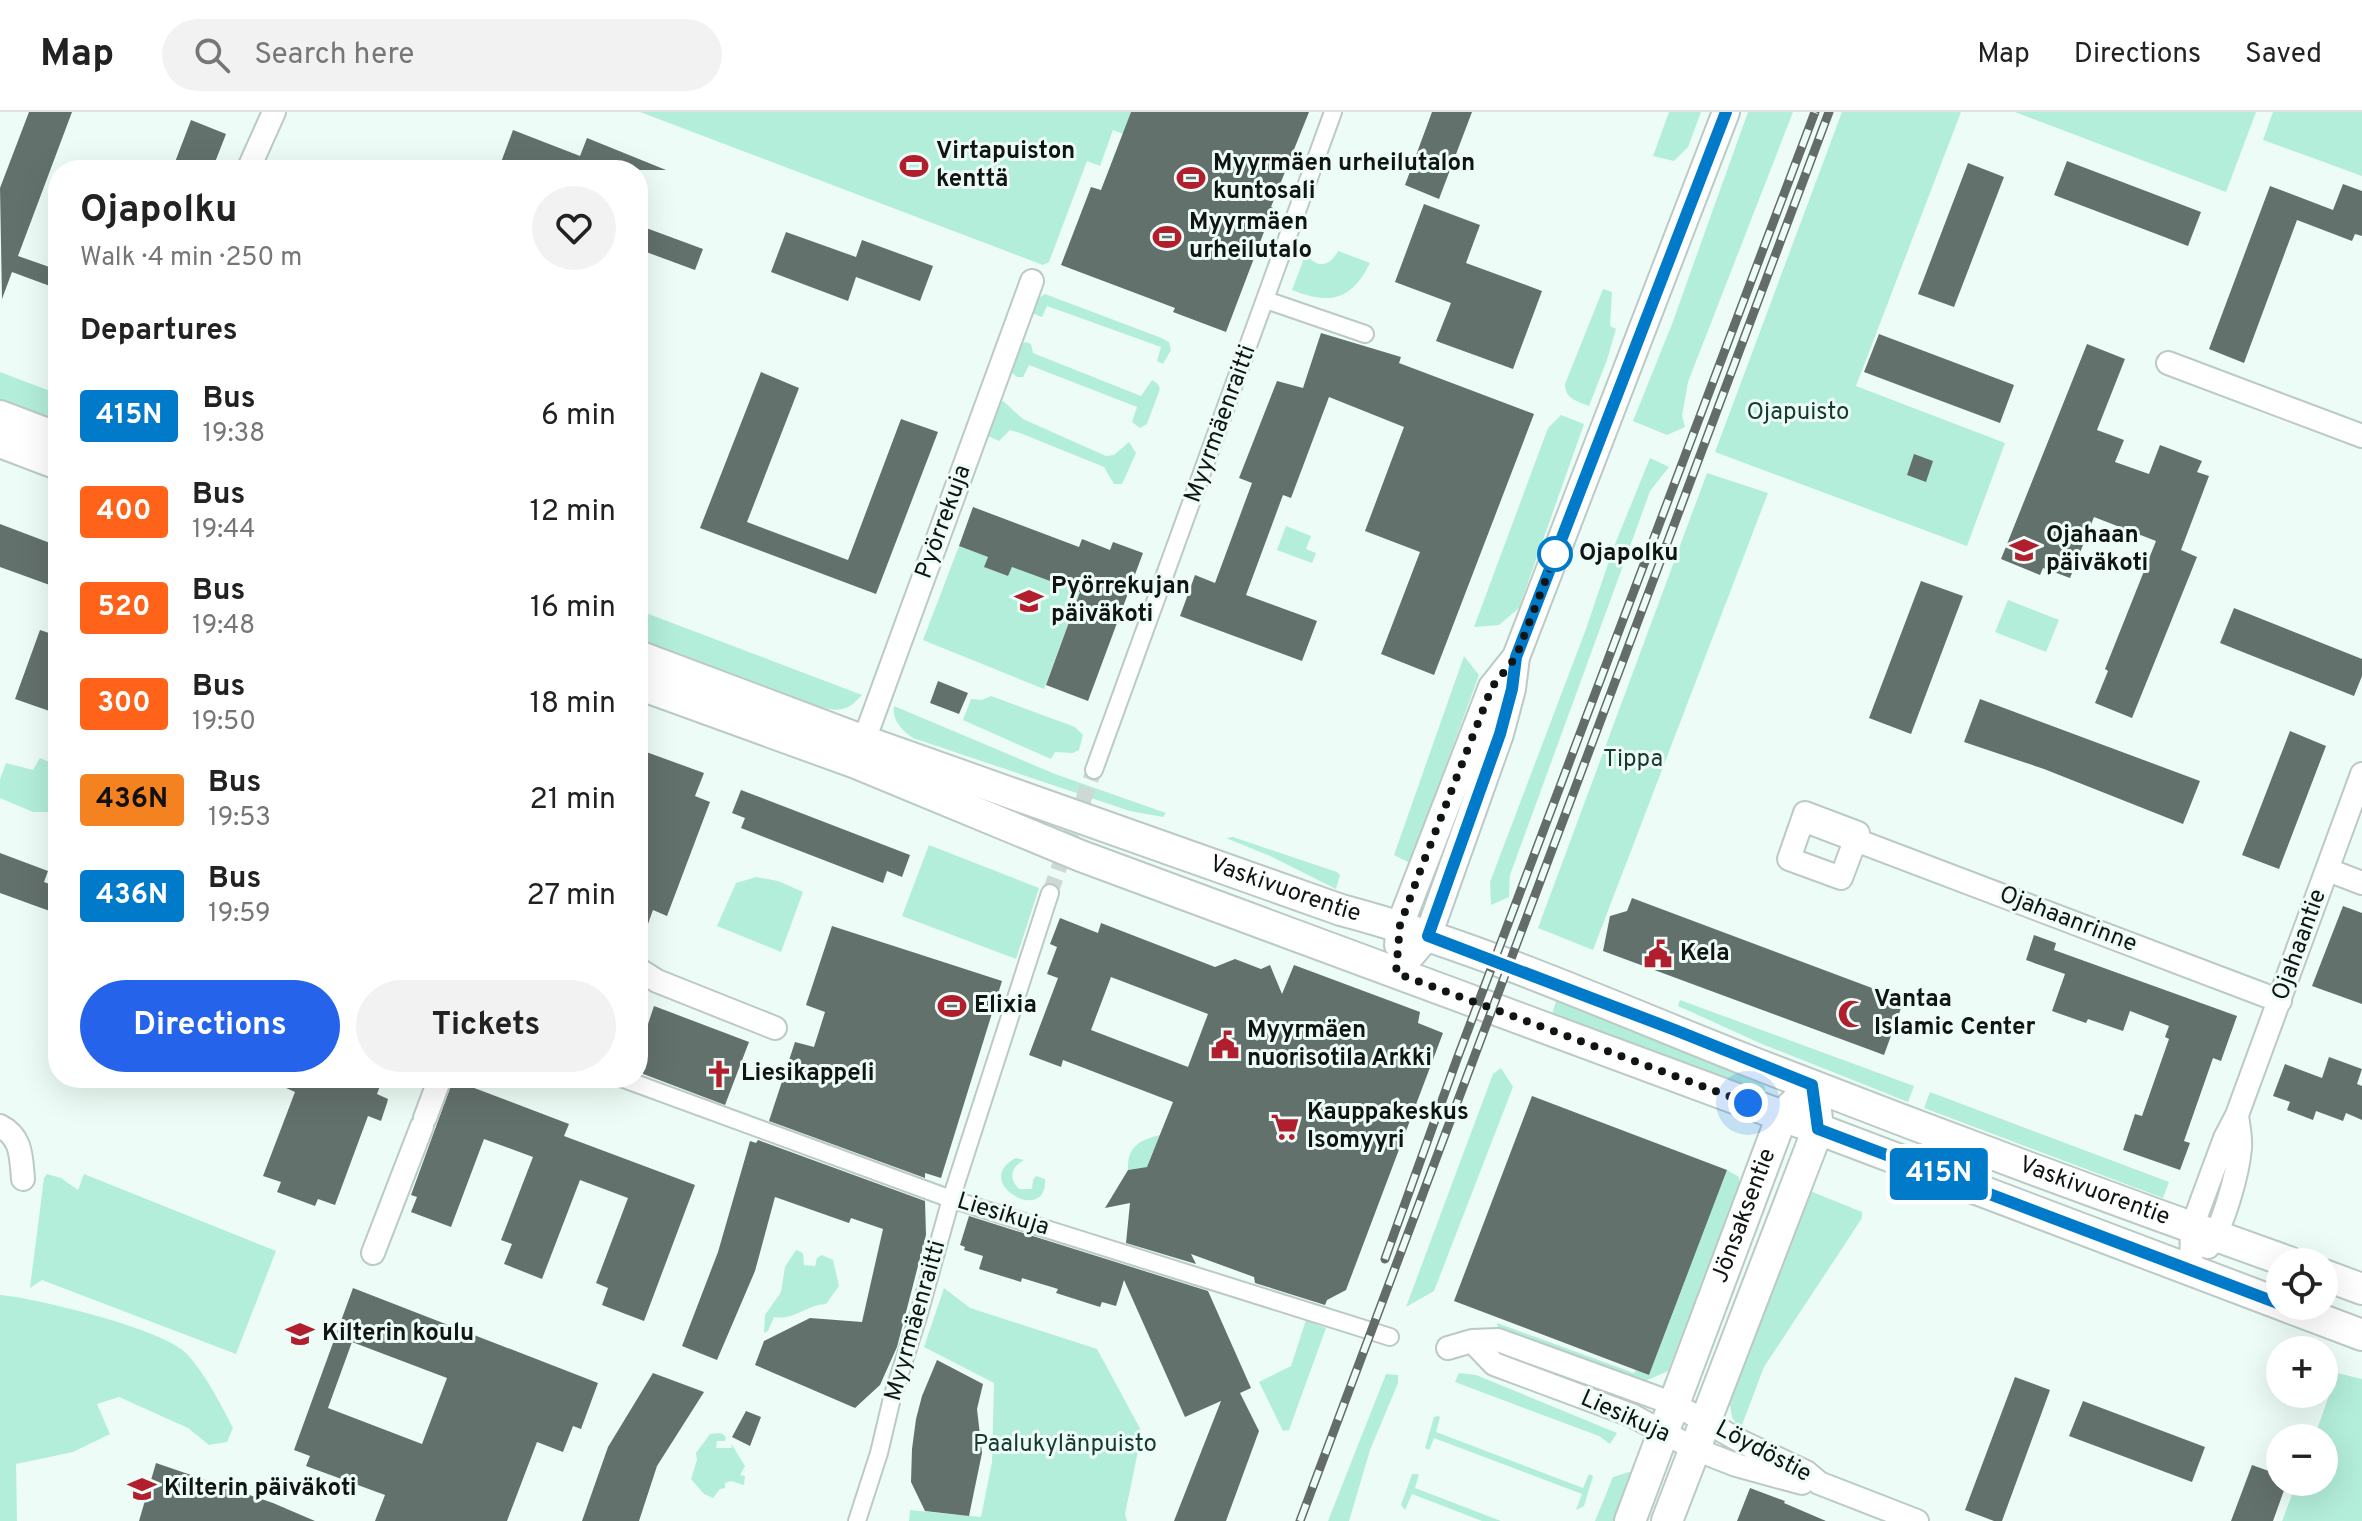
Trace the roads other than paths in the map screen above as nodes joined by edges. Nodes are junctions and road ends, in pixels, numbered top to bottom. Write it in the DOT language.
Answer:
graph roads {
  1 [pos="274,112"];
  2 [pos="1333,112"];
  3 [pos="1726,112"];
  4 [pos="252,160"];
  5 [pos="1032,281"];
  6 [pos="1266,300"];
  7 [pos="1365,334"];
  8 [pos="2168,363"];
  9 [pos="0,416"];
  10 [pos="48,434"];
  11 [pos="2362,436"];
  12 [pos="0,442"];
  13 [pos="48,460"];
  14 [pos="1516,657"];
  15 [pos="648,660"];
  16 [pos="648,687"];
  17 [pos="860,752"];
  18 [pos="1094,770"];
  19 [pos="2362,774"];
  20 [pos="1855,840"];
  21 [pos="2328,870"];
  22 [pos="2362,883"];
  23 [pos="1050,893"];
  24 [pos="1400,925"];
  25 [pos="1428,936"];
  26 [pos="1396,973"];
  27 [pos="648,975"];
  28 [pos="2280,1001"];
  29 [pos="775,1028"];
  30 [pos="1812,1085"];
  31 [pos="436,1088"];
  32 [pos="648,1088"];
  33 [pos="1782,1116"];
  34 [pos="0,1126"];
  35 [pos="1818,1129"];
  36 [pos="23,1179"];
  37 [pos="951,1199"];
  38 [pos="2204,1231"];
  39 [pos="373,1253"];
  40 [pos="2266,1254"];
  41 [pos="2191,1270"];
  42 [pos="2338,1280"];
  43 [pos="2362,1289"];
  44 [pos="2266,1299"];
  45 [pos="2322,1320"];
  46 [pos="2362,1335"];
  47 [pos="1390,1337"];
  48 [pos="1448,1348"];
  49 [pos="1668,1418"];
  50 [pos="1701,1435"];
  51 [pos="857,1521"];
  52 [pos="1630,1521"];
  53 [pos="1667,1521"];
  54 [pos="1917,1521"];
  1 -- 4 [label="street"];
  2 -- 6 [label="street, Myyrmäenraitti"];
  3 -- 14 [label="street"];
  5 -- 17 [label="street, Pyörrekuja"];
  6 -- 7 [label="street"];
  6 -- 18 [label="street, Myyrmäenraitti"];
  8 -- 11 [label="street"];
  9 -- 10 [label="main road"];
  12 -- 13 [label="main road"];
  14 -- 24 [label="street"];
  14 -- 25 [label="street"];
  15 -- 17 [label="main road, Vaskivuorentie"];
  16 -- 17 [label="main road, Vaskivuorentie"];
  17 -- 24 [label="main road, Vaskivuorentie"];
  17 -- 26 [label="main road, Vaskivuorentie"];
  19 -- 21 [label="street, Ojahaantie"];
  20 -- 20 [label="street, Ojahaanrinne"];
  20 -- 28 [label="street, Ojahaanrinne"];
  21 -- 22 [label="street"];
  21 -- 28 [label="street, Ojahaantie"];
  23 -- 37 [label="street, Myyrmäenraitti"];
  24 -- 25 [label="main road, Vaskivuorentie"];
  24 -- 26 [label="street"];
  25 -- 26 [label="street"];
  25 -- 30 [label="main road, Vaskivuorentie"];
  26 -- 33 [label="main road, Vaskivuorentie"];
  27 -- 29 [label="street"];
  28 -- 38 [label="street, Ojahaantie"];
  30 -- 33 [label="main road, Jönsaksentie"];
  30 -- 35 [label="main road, Jönsaksentie"];
  30 -- 38 [label="main road, Vaskivuorentie"];
  31 -- 39 [label="street"];
  32 -- 37 [label="street, Liesikuja"];
  33 -- 35 [label="main road, Vaskivuorentie"];
  33 -- 49 [label="main road, Jönsaksentie"];
  34 -- 36 [label="street"];
  35 -- 41 [label="main road, Vaskivuorentie"];
  35 -- 50 [label="main road, Jönsaksentie"];
  37 -- 47 [label="street, Liesikuja"];
  37 -- 51 [label="street, Myyrmäenraitti"];
  38 -- 40 [label="main road, Vaskivuorentie"];
  38 -- 41 [label="street, Ojahaantie"];
  41 -- 44 [label="main road, Vaskivuorentie"];
  42 -- 43 [label="main road"];
  45 -- 46 [label="main road, Vaskivuorentie"];
  48 -- 49 [label="street, Liesikuja"];
  49 -- 50 [label="street, Liesikuja"];
  49 -- 52 [label="main road, Jönsaksentie"];
  50 -- 53 [label="main road, Jönsaksentie"];
  50 -- 54 [label="street, Löydöstie"];
}
